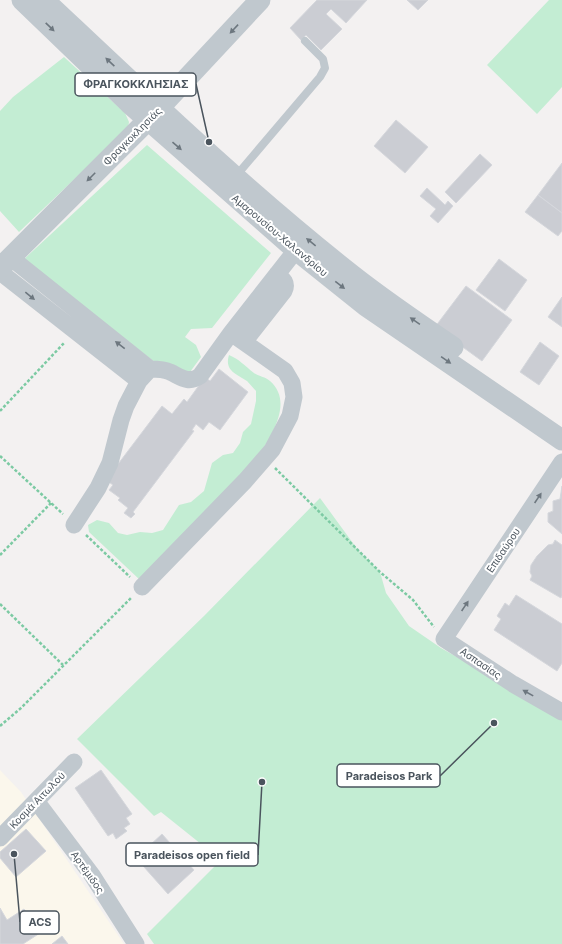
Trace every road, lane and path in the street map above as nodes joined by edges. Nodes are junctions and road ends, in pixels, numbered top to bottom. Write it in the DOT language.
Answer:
graph roads {
  1 [pos="22,0"];
  2 [pos="44,0"];
  3 [pos="260,0"];
  4 [pos="305,41"];
  5 [pos="154,114"];
  6 [pos="236,176"];
  7 [pos="296,250"];
  8 [pos="3,265"];
  9 [pos="76,332"];
  10 [pos="237,338"];
  11 [pos="145,375"];
  12 [pos="0,411"];
  13 [pos="562,423"];
  14 [pos="562,440"];
  15 [pos="265,458"];
  16 [pos="562,462"];
  17 [pos="51,503"];
  18 [pos="74,525"];
  19 [pos="0,555"];
  20 [pos="142,587"];
  21 [pos="0,604"];
  22 [pos="444,638"];
  23 [pos="63,665"];
  24 [pos="562,712"];
  25 [pos="0,726"];
  26 [pos="74,762"];
  27 [pos="36,802"];
  28 [pos="0,838"];
  29 [pos="136,944"];
  1 -- 5 [label="street, Αμαρουσίου-Χαλανδρίου, one-way"];
  5 -- 2 [label="street, Αμαρουσίου-Χαλανδρίου, one-way"];
  3 -- 5 [label="street, Φραγκοκλησιάς, one-way"];
  4 -- 6 [label="lane"];
  5 -- 6 [label="street, Αμαρουσίου-Χαλανδρίου"];
  5 -- 7 [label="street, Αμαρουσίου-Χαλανδρίου, one-way"];
  5 -- 8 [label="street, Φραγκοκλησιάς, one-way"];
  13 -- 6 [label="street, Αμαρουσίου-Χαλανδρίου, one-way"];
  7 -- 10 [label="street"];
  7 -- 14 [label="street, Αμαρουσίου-Χαλανδρίου, one-way"];
  8 -- 9 [label="street, one-way"];
  11 -- 8 [label="street, one-way"];
  9 -- 11 [label="street"];
  9 -- 12 [label="path"];
  10 -- 11 [label="street"];
  10 -- 15 [label="street"];
  11 -- 18 [label="street"];
  15 -- 20 [label="street"];
  15 -- 22 [label="path"];
  22 -- 16 [label="street, Επιδαύρου, one-way"];
  17 -- 19 [label="path"];
  20 -- 23 [label="path"];
  21 -- 23 [label="path"];
  24 -- 22 [label="street, Ασπασίας, one-way"];
  23 -- 25 [label="path"];
  26 -- 27 [label="street, Κοσμά Αιτωλού"];
  27 -- 28 [label="street, Κοσμά Αιτωλού"];
  27 -- 29 [label="street, Αρτέμιδος"];
}
